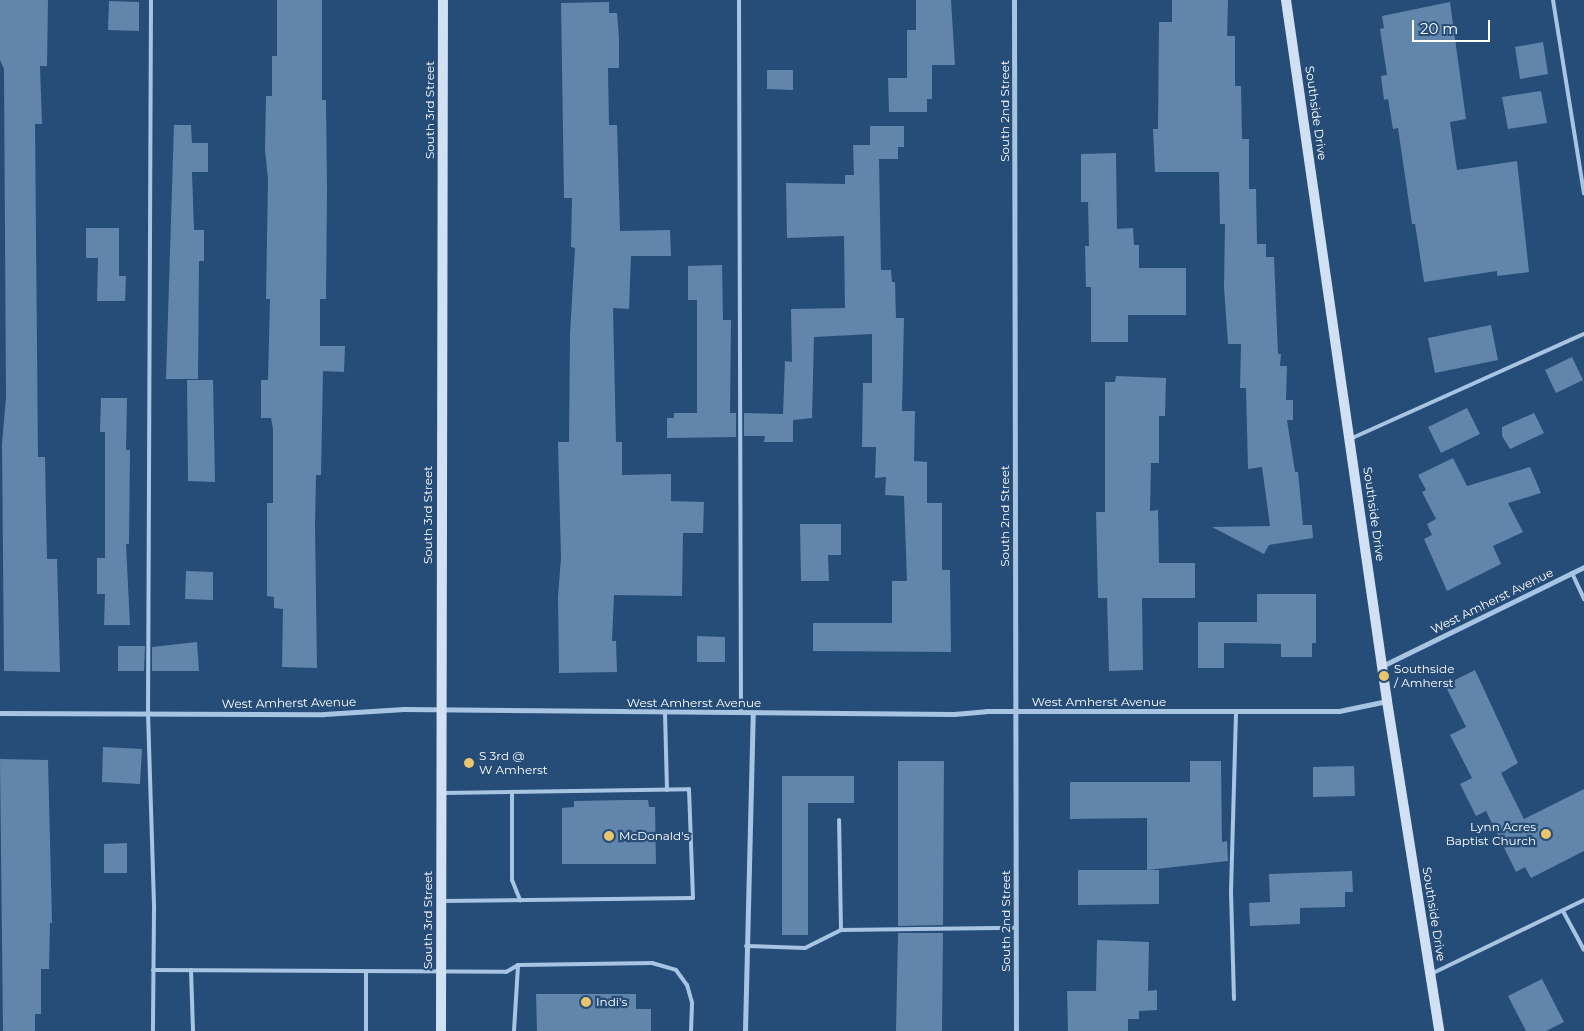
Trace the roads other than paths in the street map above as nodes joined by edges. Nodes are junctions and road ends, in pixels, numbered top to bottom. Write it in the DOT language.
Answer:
graph roads {
  1 [pos="150,0"];
  2 [pos="443,0"];
  3 [pos="738,0"];
  4 [pos="1014,0"];
  5 [pos="1286,0"];
  6 [pos="1553,0"];
  7 [pos="1584,194"];
  8 [pos="1584,334"];
  9 [pos="1350,439"];
  10 [pos="1584,567"];
  11 [pos="1572,573"];
  12 [pos="1584,599"];
  13 [pos="1382,666"];
  14 [pos="1387,701"];
  15 [pos="440,709"];
  16 [pos="1016,712"];
  17 [pos="1236,712"];
  18 [pos="0,713"];
  19 [pos="148,713"];
  20 [pos="665,713"];
  21 [pos="741,713"];
  22 [pos="753,714"];
  23 [pos="667,790"];
  24 [pos="512,792"];
  25 [pos="442,793"];
  26 [pos="840,820"];
  27 [pos="520,900"];
  28 [pos="1584,900"];
  29 [pos="441,901"];
  30 [pos="1562,911"];
  31 [pos="1016,928"];
  32 [pos="841,930"];
  33 [pos="746,946"];
  34 [pos="1584,950"];
  35 [pos="518,965"];
  36 [pos="153,970"];
  37 [pos="191,970"];
  38 [pos="440,970"];
  39 [pos="366,971"];
  40 [pos="1431,974"];
  41 [pos="1234,999"];
  42 [pos="153,1031"];
  43 [pos="193,1031"];
  44 [pos="366,1031"];
  45 [pos="441,1031"];
  46 [pos="514,1031"];
  47 [pos="691,1031"];
  48 [pos="745,1031"];
  49 [pos="1016,1031"];
  50 [pos="1439,1031"];
  1 -- 19 [label="lane"];
  2 -- 15 [label="main road, South 3rd Street"];
  3 -- 21 [label="lane"];
  4 -- 16 [label="street, South 2nd Street"];
  5 -- 9 [label="main road, Southside Drive"];
  6 -- 7 [label="lane"];
  8 -- 9 [label="lane"];
  9 -- 13 [label="main road, Southside Drive"];
  10 -- 11 [label="street, West Amherst Avenue"];
  11 -- 12 [label="lane"];
  11 -- 13 [label="street, West Amherst Avenue"];
  13 -- 14 [label="main road, Southside Drive"];
  14 -- 17 [label="street, West Amherst Avenue"];
  14 -- 40 [label="main road, Southside Drive"];
  15 -- 19 [label="street, West Amherst Avenue"];
  15 -- 20 [label="street, West Amherst Avenue"];
  15 -- 25 [label="main road, South 3rd Street"];
  16 -- 17 [label="street, West Amherst Avenue"];
  16 -- 22 [label="street, West Amherst Avenue"];
  16 -- 31 [label="street, South 2nd Street"];
  17 -- 41 [label="lane"];
  18 -- 19 [label="street, West Amherst Avenue"];
  19 -- 36 [label="lane"];
  20 -- 21 [label="street, West Amherst Avenue"];
  20 -- 23 [label="lane"];
  21 -- 22 [label="street, West Amherst Avenue"];
  22 -- 33 [label="street"];
  23 -- 24 [label="lane"];
  23 -- 27 [label="lane"];
  24 -- 25 [label="lane"];
  24 -- 27 [label="lane"];
  25 -- 29 [label="main road, South 3rd Street"];
  26 -- 32 [label="lane"];
  27 -- 29 [label="lane"];
  28 -- 30 [label="lane"];
  29 -- 38 [label="main road, South 3rd Street"];
  30 -- 34 [label="lane"];
  30 -- 40 [label="lane"];
  31 -- 32 [label="lane"];
  31 -- 49 [label="street, South 2nd Street"];
  32 -- 33 [label="lane"];
  33 -- 48 [label="street"];
  35 -- 38 [label="lane"];
  35 -- 46 [label="lane"];
  35 -- 47 [label="lane"];
  36 -- 37 [label="lane"];
  36 -- 42 [label="lane"];
  37 -- 39 [label="lane"];
  37 -- 43 [label="lane"];
  38 -- 39 [label="lane"];
  38 -- 45 [label="main road, South 3rd Street"];
  39 -- 44 [label="lane"];
  40 -- 50 [label="main road, Southside Drive"];
}
